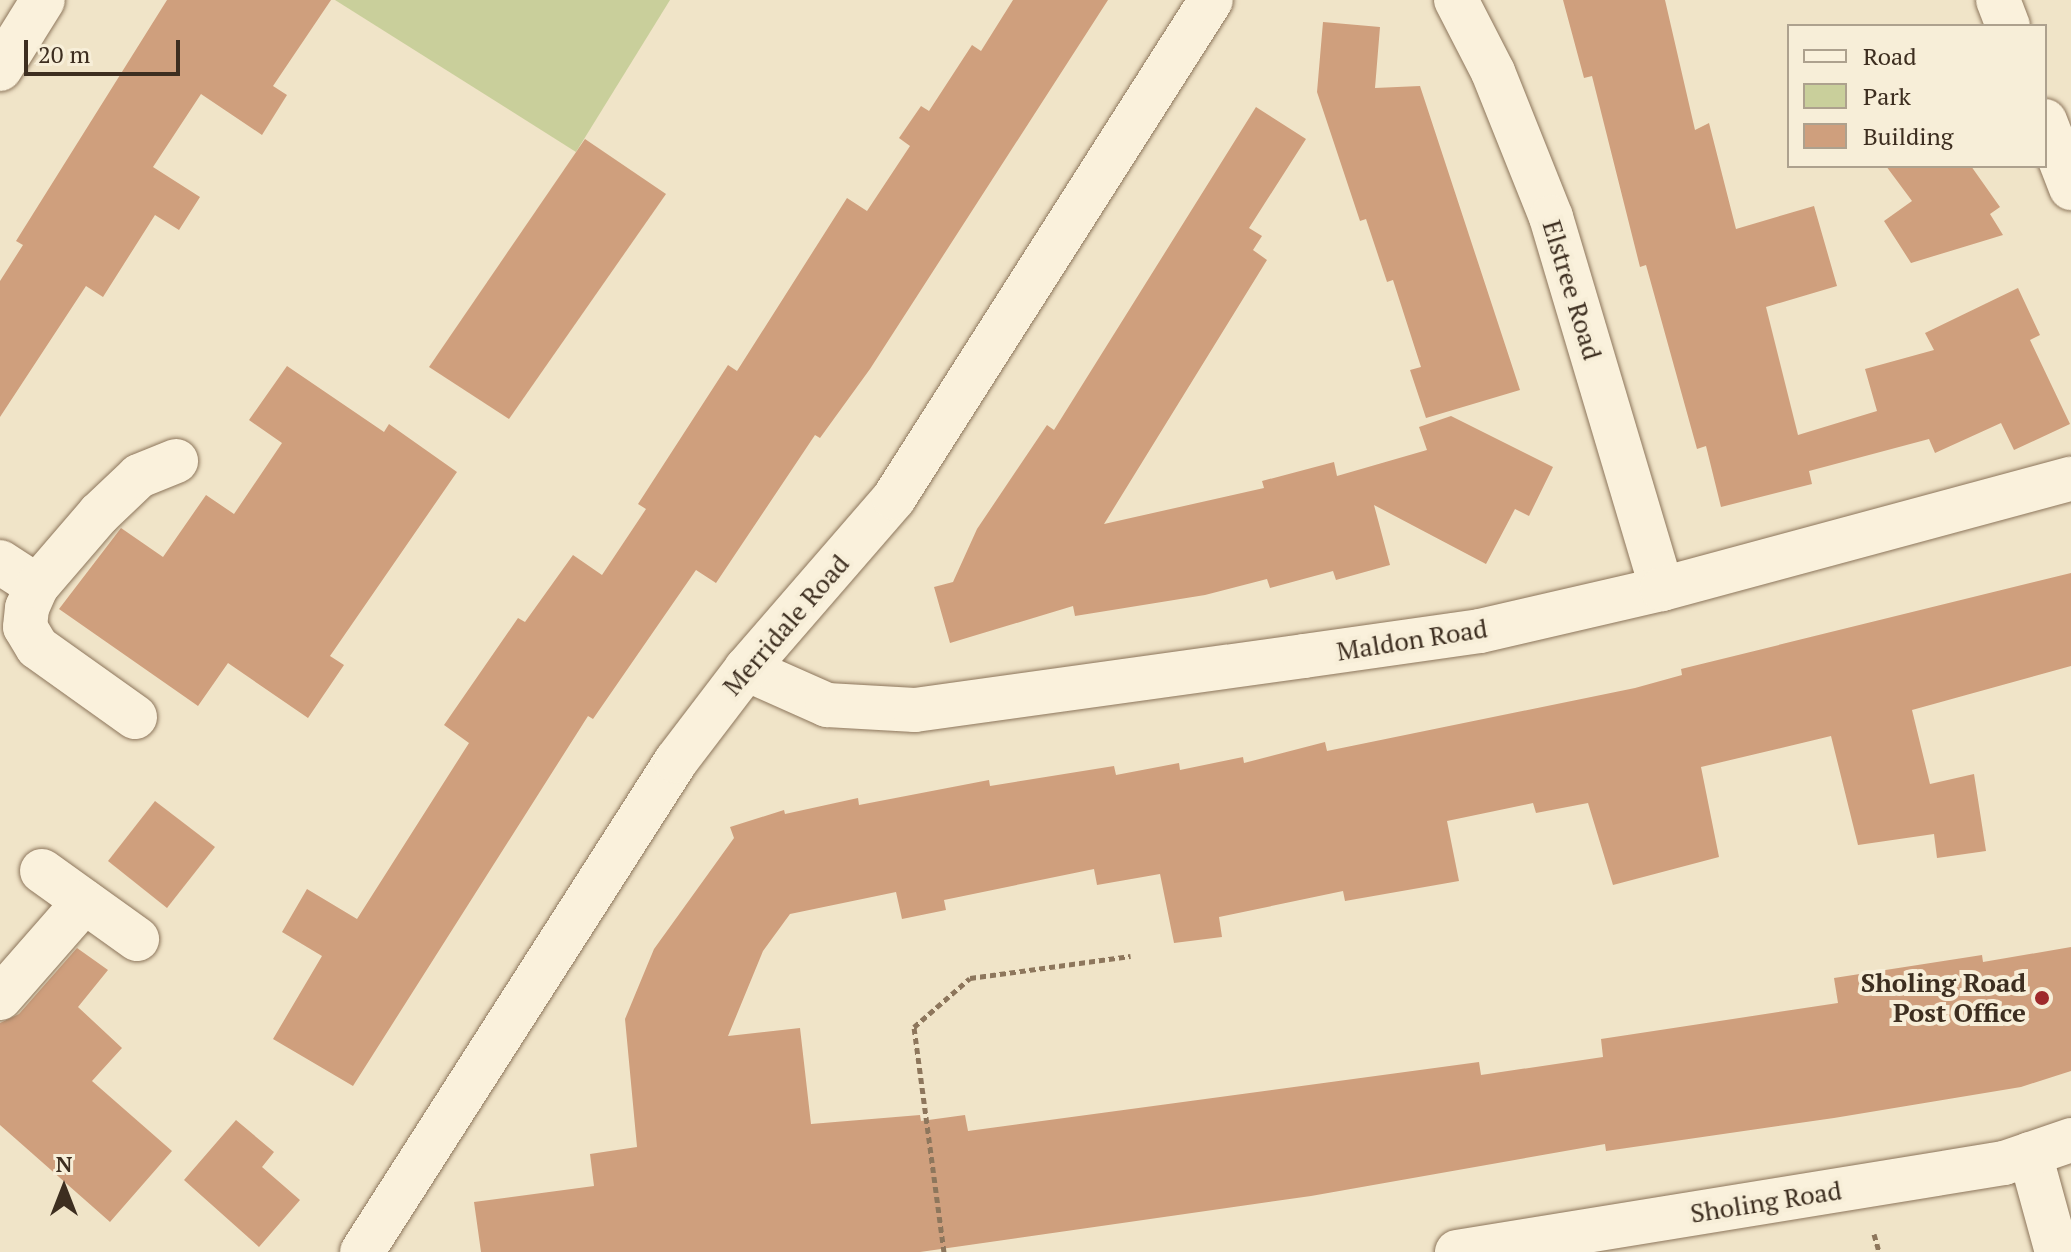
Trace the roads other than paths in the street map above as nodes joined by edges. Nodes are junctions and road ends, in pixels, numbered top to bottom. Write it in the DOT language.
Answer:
graph roads {
  1 [pos="43,0"];
  2 [pos="1211,0"];
  3 [pos="1456,0"];
  4 [pos="1998,0"];
  5 [pos="2007,24"];
  6 [pos="0,69"];
  7 [pos="2047,126"];
  8 [pos="2071,188"];
  9 [pos="176,461"];
  10 [pos="2071,479"];
  11 [pos="0,562"];
  12 [pos="37,586"];
  13 [pos="1662,589"];
  14 [pos="746,669"];
  15 [pos="135,717"];
  16 [pos="42,871"];
  17 [pos="84,902"];
  18 [pos="137,939"];
  19 [pos="0,998"];
  20 [pos="2071,1140"];
  21 [pos="2030,1154"];
  22 [pos="362,1252"];
  23 [pos="1457,1252"];
  24 [pos="2057,1252"];
  1 -- 6 [label="street"];
  2 -- 14 [label="street, Merridale Road"];
  3 -- 13 [label="street, Elstree Road"];
  4 -- 5 [label="street"];
  7 -- 8 [label="street"];
  9 -- 12 [label="street"];
  10 -- 13 [label="street, Maldon Road"];
  11 -- 12 [label="street"];
  12 -- 15 [label="street"];
  13 -- 14 [label="street, Maldon Road"];
  14 -- 22 [label="street, Merridale Road"];
  16 -- 17 [label="street"];
  17 -- 18 [label="street"];
  17 -- 19 [label="street"];
  20 -- 21 [label="street, Sholing Road"];
  21 -- 23 [label="street, Sholing Road"];
  21 -- 24 [label="street"];
}
